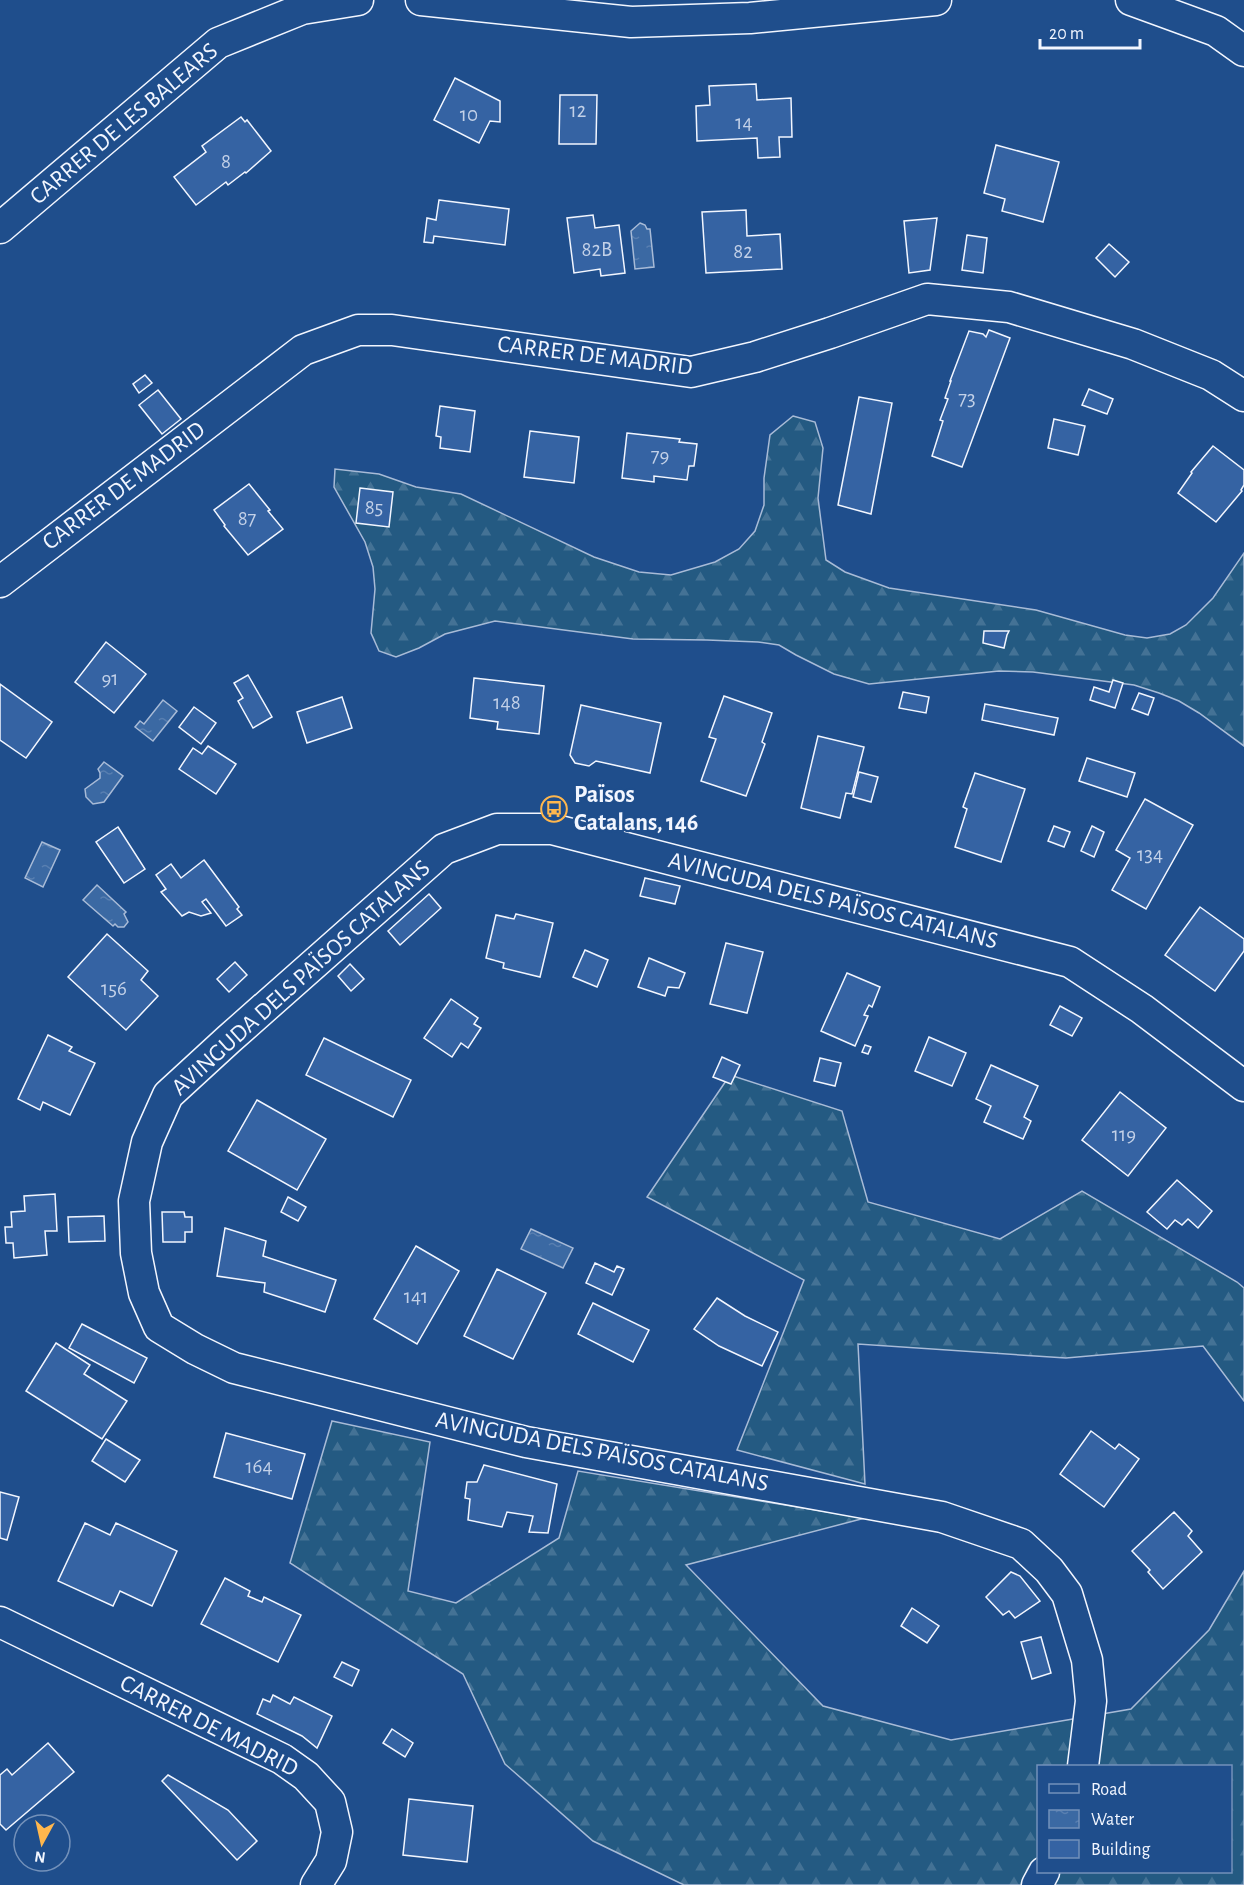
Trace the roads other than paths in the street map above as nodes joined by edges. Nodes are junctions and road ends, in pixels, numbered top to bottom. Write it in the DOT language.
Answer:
graph roads {
  1 [pos="358,0"];
  2 [pos="421,0"];
  3 [pos="936,0"];
  4 [pos="1131,0"];
  5 [pos="1244,51"];
  6 [pos="0,228"];
  7 [pos="1244,396"];
  8 [pos="0,582"];
  9 [pos="1244,1086"];
  10 [pos="0,1622"];
  11 [pos="1083,1765"];
  12 [pos="316,1885"];
  1 -- 6 [label="street, CARRER DE LES BALEARS"];
  2 -- 3 [label="street"];
  4 -- 5 [label="street"];
  7 -- 8 [label="street, CARRER DE MADRID"];
  9 -- 11 [label="street, AVINGUDA DELS PAÏSOS CATALANS"];
  10 -- 12 [label="street, CARRER DE MADRID"];
}
